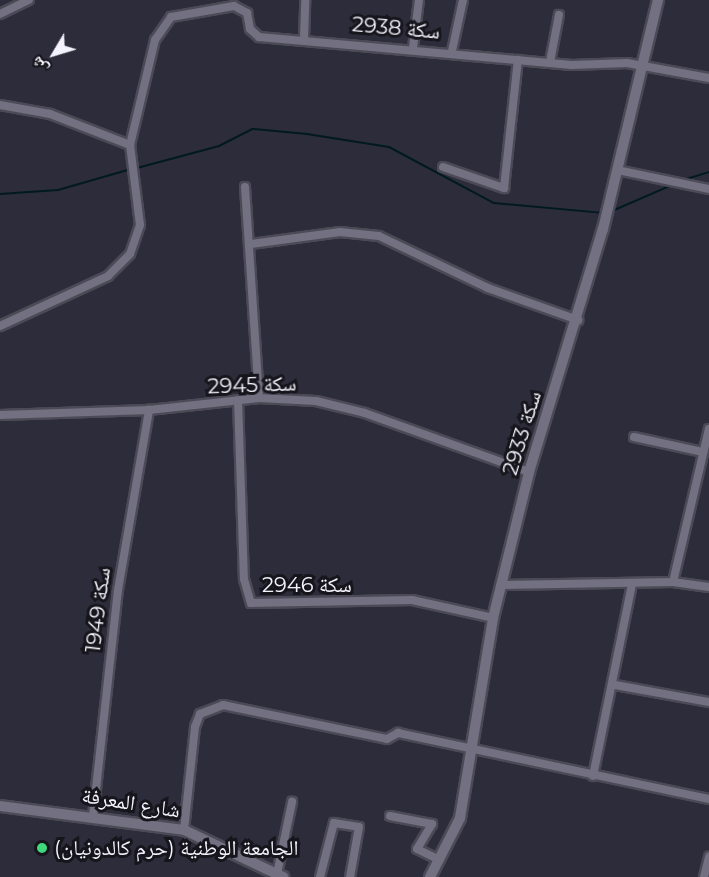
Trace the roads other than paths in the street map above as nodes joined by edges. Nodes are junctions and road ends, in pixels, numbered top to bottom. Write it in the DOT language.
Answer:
graph roads {
  1 [pos="29,0"];
  2 [pos="305,0"];
  3 [pos="419,0"];
  4 [pos="463,0"];
  5 [pos="658,0"];
  6 [pos="240,4"];
  7 [pos="0,14"];
  8 [pos="559,15"];
  9 [pos="304,38"];
  10 [pos="412,48"];
  11 [pos="452,51"];
  12 [pos="518,60"];
  13 [pos="550,63"];
  14 [pos="642,68"];
  15 [pos="709,78"];
  16 [pos="0,105"];
  17 [pos="130,145"];
  18 [pos="443,167"];
  19 [pos="617,170"];
  20 [pos="245,187"];
  21 [pos="709,189"];
  22 [pos="251,244"];
  23 [pos="578,320"];
  24 [pos="0,326"];
  25 [pos="259,398"];
  26 [pos="238,400"];
  27 [pos="149,410"];
  28 [pos="0,415"];
  29 [pos="709,429"];
  30 [pos="634,437"];
  31 [pos="703,452"];
  32 [pos="529,472"];
  33 [pos="673,582"];
  34 [pos="502,585"];
  35 [pos="632,585"];
  36 [pos="709,586"];
  37 [pos="494,618"];
  38 [pos="615,685"];
  39 [pos="709,702"];
  40 [pos="474,750"];
  41 [pos="594,776"];
  42 [pos="709,799"];
  43 [pos="292,802"];
  44 [pos="0,806"];
  45 [pos="93,816"];
  46 [pos="390,816"];
  47 [pos="184,830"];
  48 [pos="709,857"];
  49 [pos="440,860"];
  50 [pos="255,872"];
  51 [pos="280,876"];
  52 [pos="320,877"];
  53 [pos="350,877"];
  54 [pos="430,877"];
  55 [pos="704,877"];
  1 -- 7 [label="street"];
  2 -- 9 [label="street"];
  3 -- 10 [label="street"];
  4 -- 11 [label="street"];
  5 -- 14 [label="street, سكة 2933"];
  6 -- 9 [label="street, سكة 2938"];
  6 -- 17 [label="street, سكة 2938"];
  8 -- 13 [label="street"];
  9 -- 10 [label="street, سكة 2938"];
  10 -- 11 [label="street, سكة 2938"];
  11 -- 12 [label="street, سكة 2938"];
  12 -- 13 [label="street, سكة 2938"];
  12 -- 18 [label="street"];
  13 -- 14 [label="street, سكة 2938"];
  14 -- 15 [label="street, سكة 2938"];
  14 -- 19 [label="street, سكة 2933"];
  16 -- 17 [label="street"];
  17 -- 24 [label="street"];
  19 -- 21 [label="street"];
  19 -- 23 [label="street, سكة 2933"];
  20 -- 22 [label="street"];
  22 -- 23 [label="street"];
  22 -- 25 [label="street"];
  23 -- 32 [label="street, سكة 2933"];
  25 -- 26 [label="street, سكة 2945"];
  25 -- 32 [label="street, سكة 2945"];
  26 -- 27 [label="street, سكة 2945"];
  26 -- 37 [label="street, سكة 2946"];
  27 -- 28 [label="street, سكة 2945"];
  27 -- 45 [label="street, سكة 1949"];
  29 -- 31 [label="street"];
  30 -- 31 [label="street"];
  31 -- 33 [label="street"];
  32 -- 34 [label="street, سكة 2933"];
  33 -- 35 [label="street"];
  33 -- 36 [label="street"];
  34 -- 35 [label="street"];
  34 -- 37 [label="street, سكة 2933"];
  35 -- 38 [label="street"];
  37 -- 40 [label="street, سكة 2933"];
  38 -- 39 [label="street"];
  38 -- 41 [label="street"];
  40 -- 41 [label="street"];
  40 -- 47 [label="street"];
  40 -- 49 [label="street, سكة 2933"];
  41 -- 42 [label="street"];
  43 -- 51 [label="street"];
  44 -- 45 [label="street, شارع المعرفة"];
  45 -- 47 [label="street, شارع المعرفة"];
  46 -- 49 [label="street"];
  47 -- 50 [label="street, شارع المعرفة"];
  48 -- 55 [label="street"];
  49 -- 54 [label="street, سكة 2933"];
  50 -- 51 [label="street, شارع المعرفة"];
  52 -- 53 [label="street"];
}
